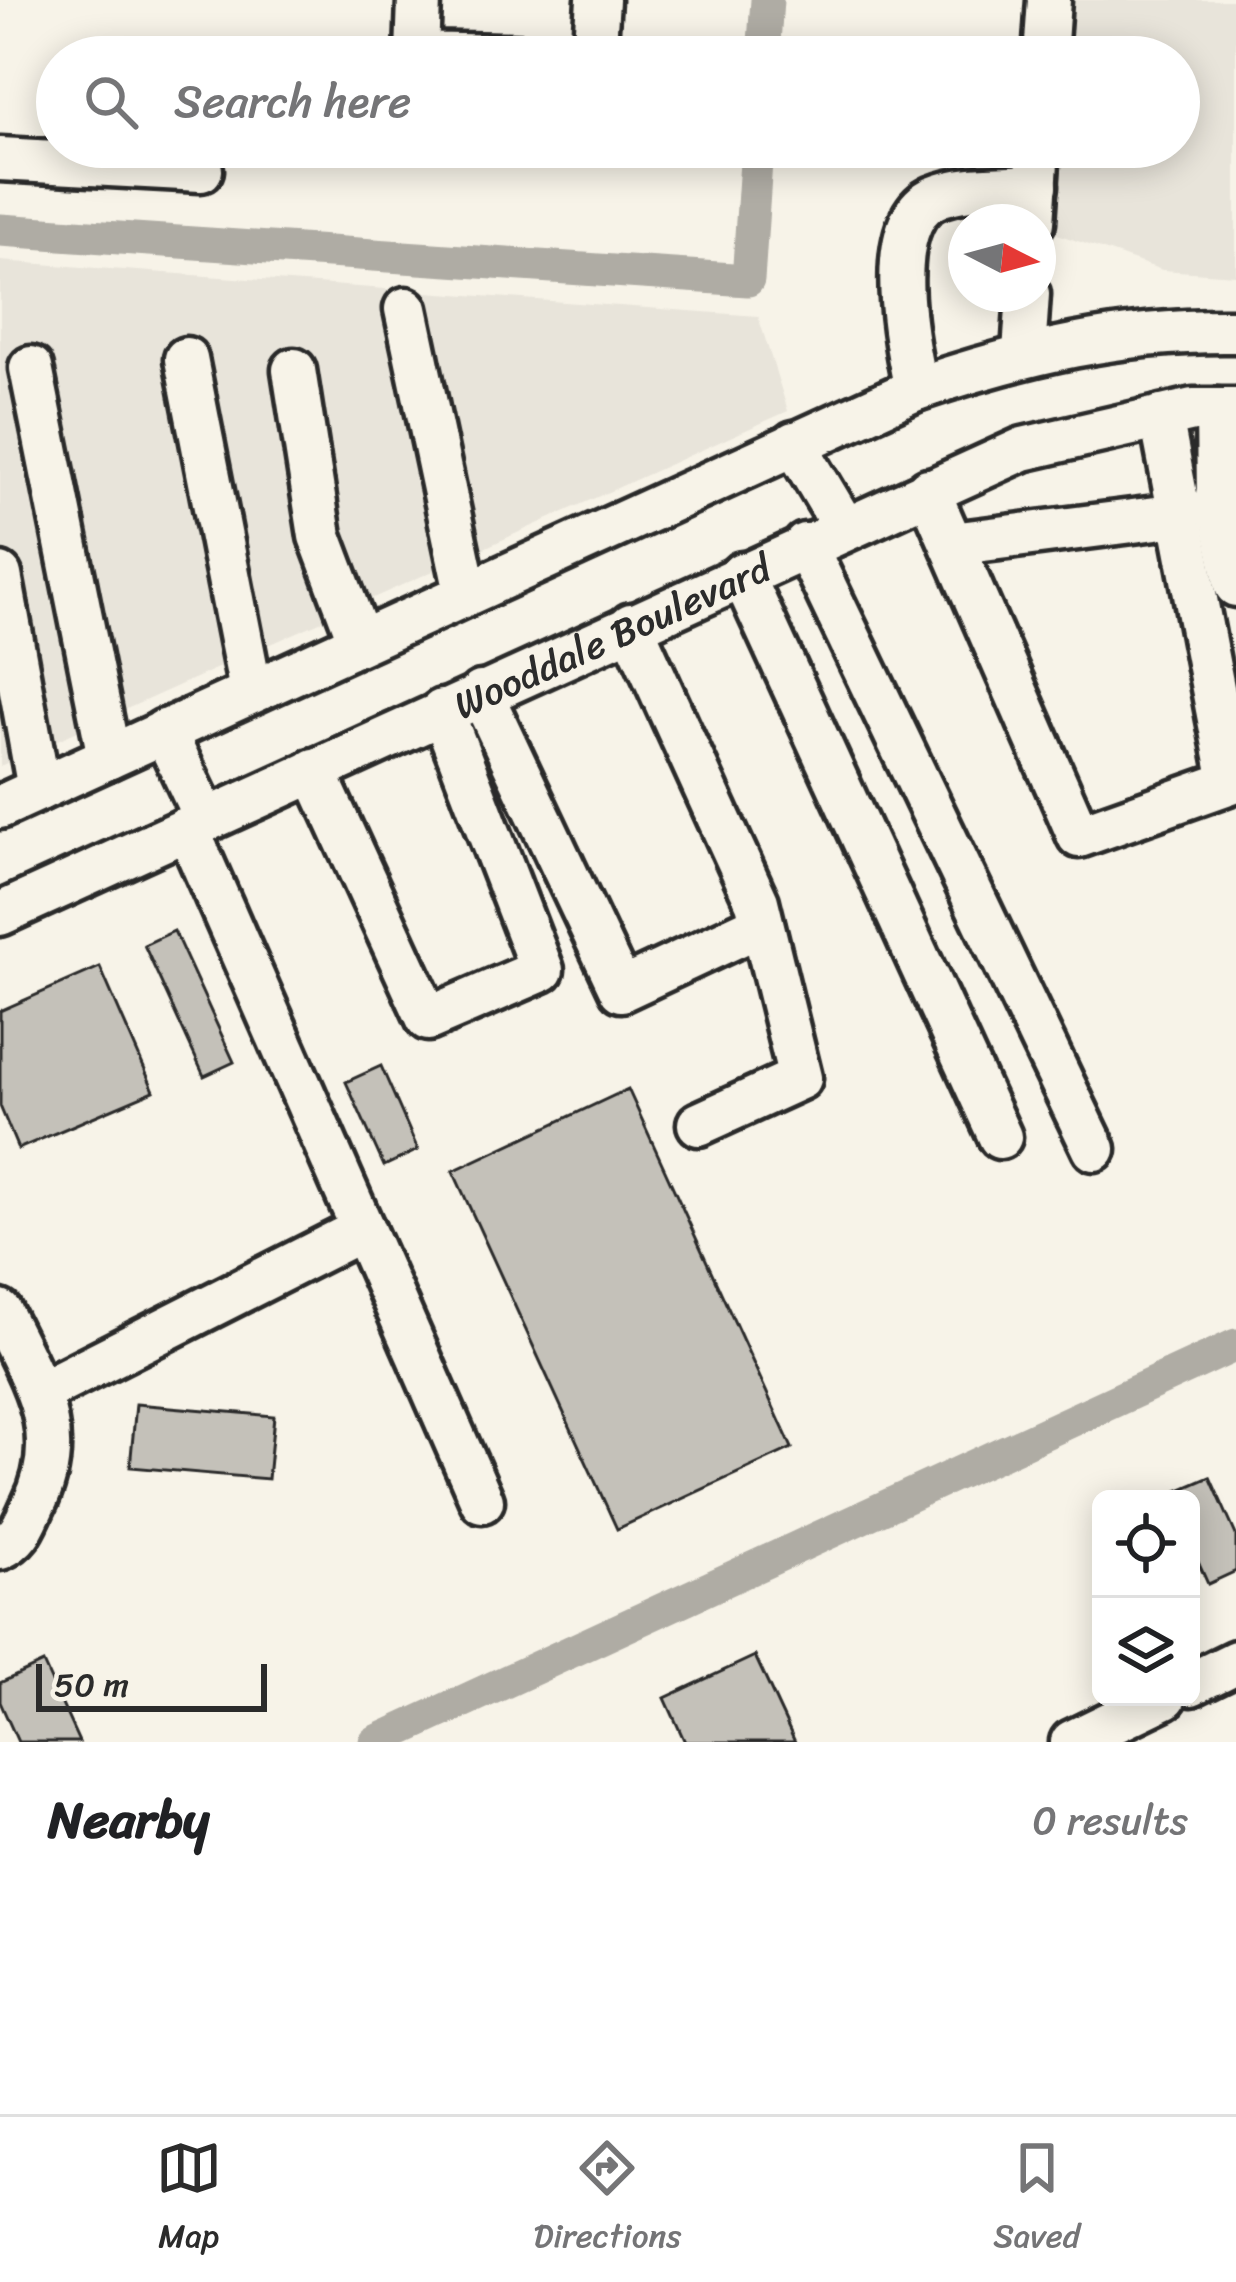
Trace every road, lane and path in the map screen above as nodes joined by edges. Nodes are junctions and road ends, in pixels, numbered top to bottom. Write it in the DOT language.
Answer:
graph roads {
  1 [pos="419,0"];
  2 [pos="598,0"];
  3 [pos="1049,0"];
  4 [pos="418,36"];
  5 [pos="595,36"];
  6 [pos="1046,36"];
  7 [pos="0,159"];
  8 [pos="36,161"];
  9 [pos="164,168"];
  10 [pos="201,170"];
  11 [pos="1036,185"];
  12 [pos="406,308"];
  13 [pos="1027,312"];
  14 [pos="1236,331"];
  15 [pos="1024,353"];
  16 [pos="186,359"];
  17 [pos="31,368"];
  18 [pos="294,370"];
  19 [pos="916,389"];
  20 [pos="1227,410"];
  21 [pos="1161,417"];
  22 [pos="794,443"];
  23 [pos="928,490"];
  24 [pos="1180,515"];
  25 [pos="844,526"];
  26 [pos="952,544"];
  27 [pos="805,545"];
  28 [pos="742,574"];
  29 [pos="0,575"];
  30 [pos="1236,585"];
  31 [pos="466,593"];
  32 [pos="631,625"];
  33 [pos="360,642"];
  34 [pos="251,692"];
  35 [pos="481,693"];
  36 [pos="11,699"];
  37 [pos="442,712"];
  38 [pos="164,731"];
  39 [pos="109,757"];
  40 [pos="314,770"];
  41 [pos="39,789"];
  42 [pos="0,807"];
  43 [pos="197,824"];
  44 [pos="0,914"];
  45 [pos="762,924"];
  46 [pos="699,1124"];
  47 [pos="1000,1137"];
  48 [pos="1094,1149"];
  49 [pos="363,1229"];
  50 [pos="0,1312"];
  51 [pos="39,1393"];
  52 [pos="482,1501"];
  53 [pos="0,1548"];
  54 [pos="1236,1663"];
  55 [pos="1200,1680"];
  56 [pos="1146,1706"];
  57 [pos="1072,1742"];
  1 -- 4 [label="street"];
  2 -- 5 [label="street"];
  3 -- 6 [label="street"];
  7 -- 8 [label="street"];
  9 -- 10 [label="street"];
  11 -- 19 [label="street"];
  12 -- 31 [label="street"];
  13 -- 15 [label="street"];
  14 -- 15 [label="street"];
  15 -- 19 [label="street"];
  16 -- 34 [label="street"];
  17 -- 39 [label="street"];
  18 -- 33 [label="street"];
  19 -- 22 [label="street"];
  20 -- 21 [label="street, Wooddale Boulevard"];
  20 -- 30 [label="street"];
  21 -- 23 [label="street, Wooddale Boulevard"];
  21 -- 24 [label="street"];
  22 -- 25 [label="street"];
  22 -- 31 [label="street"];
  23 -- 25 [label="street, Wooddale Boulevard"];
  23 -- 26 [label="street"];
  24 -- 26 [label="street"];
  24 -- 26 [label="street"];
  25 -- 27 [label="street, Wooddale Boulevard"];
  27 -- 28 [label="street, Wooddale Boulevard"];
  27 -- 48 [label="street"];
  28 -- 32 [label="street, Wooddale Boulevard"];
  28 -- 47 [label="street"];
  29 -- 36 [label="street"];
  31 -- 33 [label="street"];
  32 -- 35 [label="street, Wooddale Boulevard"];
  32 -- 45 [label="street"];
  33 -- 34 [label="street"];
  34 -- 38 [label="street"];
  35 -- 37 [label="street, Wooddale Boulevard"];
  35 -- 45 [label="street"];
  36 -- 41 [label="street"];
  37 -- 40 [label="street, Wooddale Boulevard"];
  37 -- 40 [label="street"];
  38 -- 39 [label="street"];
  38 -- 43 [label="street"];
  39 -- 41 [label="street"];
  40 -- 43 [label="street, Wooddale Boulevard"];
  41 -- 42 [label="street"];
  43 -- 44 [label="street, Wooddale Boulevard"];
  43 -- 49 [label="street"];
  45 -- 46 [label="street"];
  49 -- 51 [label="street"];
  49 -- 52 [label="street"];
  50 -- 51 [label="street"];
  51 -- 53 [label="street"];
  54 -- 55 [label="street"];
  56 -- 57 [label="street"];
}
